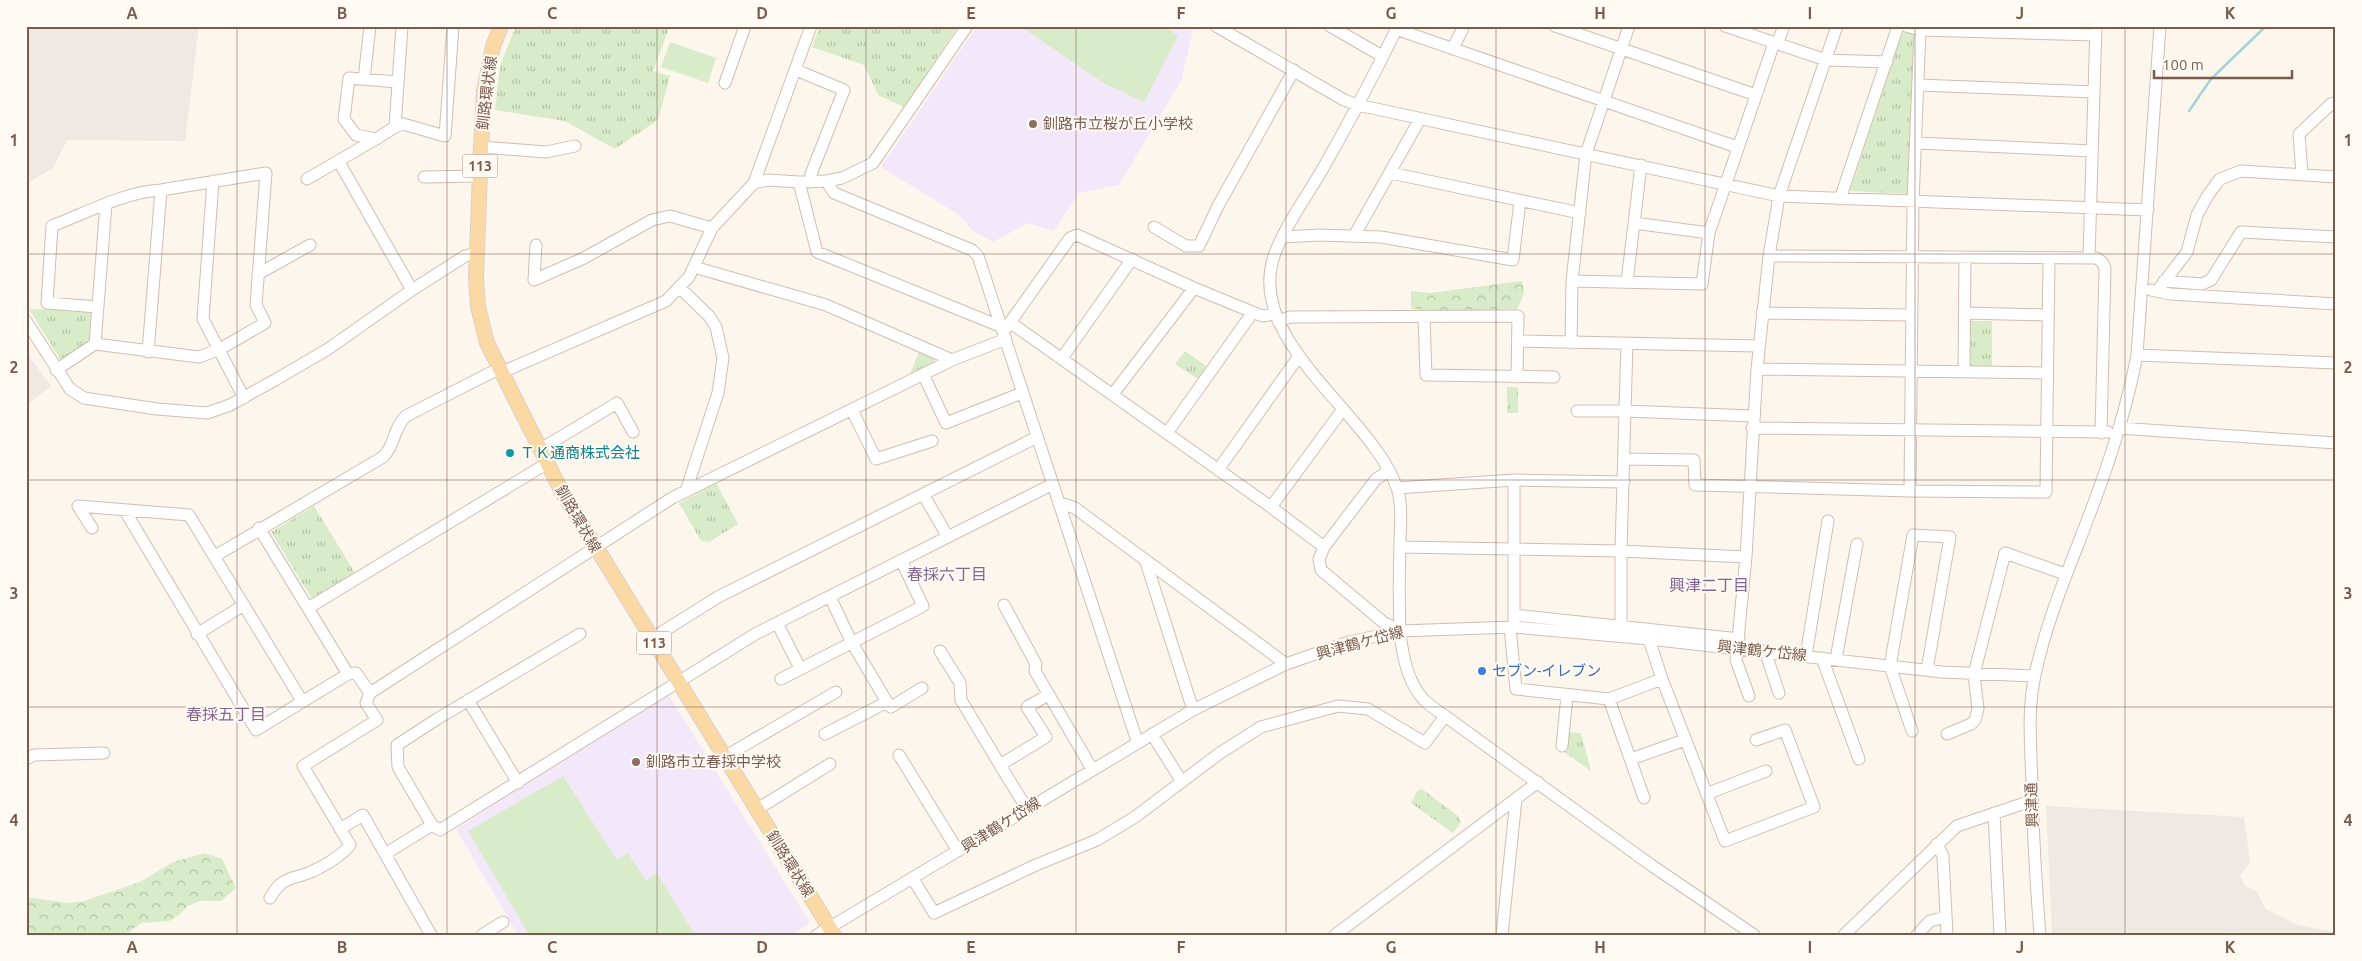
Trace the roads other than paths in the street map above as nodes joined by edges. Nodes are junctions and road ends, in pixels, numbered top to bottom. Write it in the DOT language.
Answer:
graph roads {
  1 [pos="370,26"];
  2 [pos="402,26"];
  3 [pos="453,26"];
  4 [pos="501,26"];
  5 [pos="745,26"];
  6 [pos="811,26"];
  7 [pos="967,26"];
  8 [pos="1330,26"];
  9 [pos="1464,26"];
  10 [pos="1555,26"];
  11 [pos="1629,26"];
  12 [pos="1784,26"];
  13 [pos="1837,26"];
  14 [pos="1898,26"];
  15 [pos="1906,26"];
  16 [pos="2160,26"];
  17 [pos="1731,27"];
  18 [pos="1221,28"];
  19 [pos="1397,28"];
  20 [pos="1920,30"];
  21 [pos="2096,30"];
  22 [pos="1775,43"];
  23 [pos="1453,48"];
  24 [pos="1620,48"];
  25 [pos="1382,56"];
  26 [pos="1826,60"];
  27 [pos="1887,62"];
  28 [pos="796,70"];
  29 [pos="1294,70"];
  30 [pos="364,79"];
  31 [pos="398,82"];
  32 [pos="725,83"];
  33 [pos="1918,85"];
  34 [pos="2094,92"];
  35 [pos="1756,95"];
  36 [pos="1604,102"];
  37 [pos="2336,102"];
  38 [pos="1358,105"];
  39 [pos="1420,119"];
  40 [pos="395,128"];
  41 [pos="376,139"];
  42 [pos="1916,143"];
  43 [pos="575,146"];
  44 [pos="481,147"];
  45 [pos="1737,147"];
  46 [pos="2092,151"];
  47 [pos="1586,154"];
  48 [pos="339,162"];
  49 [pos="1640,165"];
  50 [pos="1391,172"];
  51 [pos="2302,174"];
  52 [pos="480,176"];
  53 [pos="424,177"];
  54 [pos="2336,177"];
  55 [pos="307,179"];
  56 [pos="213,181"];
  57 [pos="826,181"];
  58 [pos="799,182"];
  59 [pos="811,182"];
  60 [pos="754,183"];
  61 [pos="1724,184"];
  62 [pos="161,190"];
  63 [pos="1779,196"];
  64 [pos="1840,199"];
  65 [pos="1520,201"];
  66 [pos="1913,202"];
  67 [pos="106,204"];
  68 [pos="2091,209"];
  69 [pos="2148,210"];
  70 [pos="1580,213"];
  71 [pos="1634,223"];
  72 [pos="1154,227"];
  73 [pos="712,228"];
  74 [pos="1709,232"];
  75 [pos="1284,236"];
  76 [pos="1354,236"];
  77 [pos="2336,237"];
  78 [pos="310,245"];
  79 [pos="536,245"];
  80 [pos="477,253"];
  81 [pos="1769,256"];
  82 [pos="1913,258"];
  83 [pos="1965,258"];
  84 [pos="2049,258"];
  85 [pos="2089,258"];
  86 [pos="1132,259"];
  87 [pos="694,268"];
  88 [pos="258,274"];
  89 [pos="1572,281"];
  90 [pos="1627,282"];
  91 [pos="2161,286"];
  92 [pos="680,288"];
  93 [pos="1194,288"];
  94 [pos="2143,289"];
  95 [pos="412,290"];
  96 [pos="2336,304"];
  97 [pos="98,308"];
  98 [pos="1253,312"];
  99 [pos="1964,313"];
  100 [pos="1762,314"];
  101 [pos="1912,315"];
  102 [pos="2048,315"];
  103 [pos="1276,318"];
  104 [pos="1424,318"];
  105 [pos="26,321"];
  106 [pos="1006,330"];
  107 [pos="1518,342"];
  108 [pos="1571,342"];
  109 [pos="1627,343"];
  110 [pos="95,344"];
  111 [pos="1759,346"];
  112 [pos="220,349"];
  113 [pos="148,352"];
  114 [pos="2137,355"];
  115 [pos="1299,356"];
  116 [pos="1062,358"];
  117 [pos="952,360"];
  118 [pos="2336,363"];
  119 [pos="1756,369"];
  120 [pos="56,370"];
  121 [pos="499,371"];
  122 [pos="1912,371"];
  123 [pos="1964,371"];
  124 [pos="2047,373"];
  125 [pos="923,374"];
  126 [pos="1516,376"];
  127 [pos="1554,376"];
  128 [pos="1022,393"];
  129 [pos="1113,394"];
  130 [pos="244,398"];
  131 [pos="1343,409"];
  132 [pos="852,410"];
  133 [pos="1577,411"];
  134 [pos="1625,411"];
  135 [pos="1753,416"];
  136 [pos="1752,428"];
  137 [pos="1910,429"];
  138 [pos="2118,430"];
  139 [pos="633,432"];
  140 [pos="2046,432"];
  141 [pos="1167,433"];
  142 [pos="2101,433"];
  143 [pos="1038,437"];
  144 [pos="932,441"];
  145 [pos="2336,443"];
  146 [pos="539,450"];
  147 [pos="1624,459"];
  148 [pos="546,464"];
  149 [pos="1218,470"];
  150 [pos="1389,471"];
  151 [pos="1514,480"];
  152 [pos="1624,482"];
  153 [pos="1053,484"];
  154 [pos="1750,487"];
  155 [pos="1397,488"];
  156 [pos="686,491"];
  157 [pos="1910,491"];
  158 [pos="923,494"];
  159 [pos="1060,503"];
  160 [pos="1271,507"];
  161 [pos="125,511"];
  162 [pos="1828,521"];
  163 [pos="92,528"];
  164 [pos="259,528"];
  165 [pos="948,538"];
  166 [pos="1857,544"];
  167 [pos="594,547"];
  168 [pos="1324,547"];
  169 [pos="1400,547"];
  170 [pos="1515,549"];
  171 [pos="1621,551"];
  172 [pos="214,556"];
  173 [pos="1746,557"];
  174 [pos="901,560"];
  175 [pos="1146,562"];
  176 [pos="2065,574"];
  177 [pos="830,597"];
  178 [pos="1004,604"];
  179 [pos="244,605"];
  180 [pos="308,608"];
  181 [pos="1514,614"];
  182 [pos="777,623"];
  183 [pos="1621,625"];
  184 [pos="1512,627"];
  185 [pos="1400,631"];
  186 [pos="197,634"];
  187 [pos="580,634"];
  188 [pos="651,639"];
  189 [pos="1649,639"];
  190 [pos="852,643"];
  191 [pos="1739,644"];
  192 [pos="940,651"];
  193 [pos="1765,651"];
  194 [pos="1806,656"];
  195 [pos="1822,658"];
  196 [pos="1836,660"];
  197 [pos="1286,664"];
  198 [pos="1890,666"];
  199 [pos="800,668"];
  200 [pos="1928,670"];
  201 [pos="348,674"];
  202 [pos="1974,674"];
  203 [pos="2034,676"];
  204 [pos="781,679"];
  205 [pos="1662,679"];
  206 [pos="678,682"];
  207 [pos="922,688"];
  208 [pos="836,692"];
  209 [pos="370,693"];
  210 [pos="1779,693"];
  211 [pos="1048,695"];
  212 [pos="1567,696"];
  213 [pos="1749,696"];
  214 [pos="1609,699"];
  215 [pos="468,700"];
  216 [pos="302,701"];
  217 [pos="887,702"];
  218 [pos="1193,710"];
  219 [pos="1445,716"];
  220 [pos="1912,731"];
  221 [pos="825,734"];
  222 [pos="1152,734"];
  223 [pos="1947,734"];
  224 [pos="1685,740"];
  225 [pos="1756,740"];
  226 [pos="1137,741"];
  227 [pos="1562,746"];
  228 [pos="104,753"];
  229 [pos="899,755"];
  230 [pos="724,757"];
  231 [pos="26,758"];
  232 [pos="1631,759"];
  233 [pos="1859,759"];
  234 [pos="830,764"];
  235 [pos="1000,765"];
  236 [pos="1092,769"];
  237 [pos="1766,771"];
  238 [pos="1182,782"];
  239 [pos="1538,782"];
  240 [pos="518,783"];
  241 [pos="1706,794"];
  242 [pos="1644,798"];
  243 [pos="1516,799"];
  244 [pos="2031,801"];
  245 [pos="1027,809"];
  246 [pos="756,810"];
  247 [pos="1994,813"];
  248 [pos="432,825"];
  249 [pos="340,829"];
  250 [pos="1937,844"];
  251 [pos="958,851"];
  252 [pos="385,854"];
  253 [pos="913,879"];
  254 [pos="270,898"];
  255 [pos="1946,917"];
  256 [pos="503,922"];
  257 [pos="832,931"];
  258 [pos="432,935"];
  259 [pos="482,935"];
  260 [pos="817,935"];
  261 [pos="1335,935"];
  262 [pos="1502,935"];
  263 [pos="1754,935"];
  264 [pos="1844,935"];
  265 [pos="1917,935"];
  266 [pos="1947,935"];
  267 [pos="2000,935"];
  268 [pos="2040,935"];
  1 -- 30 [label="street"];
  2 -- 31 [label="street"];
  3 -- 40 [label="street"];
  4 -- 44 [label="main road, 釧路環状線 / 113"];
  5 -- 32 [label="street"];
  6 -- 28 [label="street"];
  7 -- 57 [label="street"];
  8 -- 25 [label="street"];
  9 -- 23 [label="street"];
  10 -- 24 [label="street"];
  11 -- 24 [label="street"];
  12 -- 22 [label="street"];
  13 -- 26 [label="street"];
  14 -- 27 [label="street"];
  15 -- 20 [label="street"];
  16 -- 69 [label="street, 興津通"];
  17 -- 22 [label="street"];
  18 -- 29 [label="street"];
  19 -- 23 [label="street"];
  19 -- 25 [label="street"];
  20 -- 21 [label="street"];
  20 -- 33 [label="street"];
  21 -- 34 [label="street"];
  22 -- 26 [label="street"];
  22 -- 35 [label="street"];
  23 -- 36 [label="street"];
  24 -- 35 [label="street"];
  24 -- 36 [label="street"];
  25 -- 38 [label="street"];
  26 -- 27 [label="street"];
  26 -- 63 [label="street"];
  27 -- 64 [label="street"];
  28 -- 59 [label="street"];
  28 -- 60 [label="street"];
  29 -- 38 [label="street"];
  29 -- 72 [label="street"];
  30 -- 31 [label="street"];
  30 -- 41 [label="street"];
  31 -- 40 [label="street"];
  33 -- 34 [label="street"];
  33 -- 42 [label="street"];
  34 -- 46 [label="street"];
  35 -- 45 [label="street"];
  36 -- 45 [label="street"];
  36 -- 47 [label="street"];
  37 -- 51 [label="street"];
  38 -- 39 [label="street"];
  38 -- 75 [label="street"];
  39 -- 47 [label="street"];
  39 -- 50 [label="street"];
  40 -- 41 [label="street"];
  41 -- 48 [label="street"];
  42 -- 46 [label="street"];
  42 -- 66 [label="street"];
  43 -- 44 [label="street"];
  44 -- 52 [label="main road, 釧路環状線 / 113"];
  45 -- 61 [label="street"];
  46 -- 68 [label="street"];
  47 -- 49 [label="street"];
  47 -- 70 [label="street"];
  48 -- 55 [label="street"];
  48 -- 95 [label="street"];
  49 -- 61 [label="street"];
  49 -- 71 [label="street"];
  50 -- 65 [label="street"];
  50 -- 76 [label="street"];
  51 -- 54 [label="street"];
  51 -- 91 [label="street"];
  52 -- 53 [label="street"];
  52 -- 80 [label="main road, 釧路環状線 / 113"];
  56 -- 62 [label="street"];
  56 -- 88 [label="street"];
  56 -- 112 [label="street"];
  57 -- 59 [label="street"];
  57 -- 106 [label="street"];
  58 -- 59 [label="street"];
  58 -- 60 [label="street"];
  58 -- 106 [label="street"];
  60 -- 73 [label="street"];
  61 -- 63 [label="street"];
  61 -- 74 [label="street"];
  62 -- 67 [label="street"];
  62 -- 113 [label="street"];
  63 -- 64 [label="street"];
  63 -- 81 [label="street"];
  64 -- 66 [label="street"];
  65 -- 70 [label="street"];
  65 -- 76 [label="street"];
  66 -- 68 [label="street"];
  66 -- 82 [label="street"];
  67 -- 97 [label="street"];
  67 -- 97 [label="street"];
  68 -- 69 [label="street"];
  68 -- 85 [label="street"];
  69 -- 94 [label="street, 興津通"];
  70 -- 89 [label="street"];
  71 -- 74 [label="street"];
  71 -- 90 [label="street"];
  73 -- 79 [label="street"];
  73 -- 87 [label="street"];
  74 -- 90 [label="street"];
  75 -- 76 [label="street"];
  75 -- 103 [label="street"];
  77 -- 91 [label="street"];
  78 -- 88 [label="street"];
  80 -- 95 [label="street"];
  80 -- 121 [label="main road, 釧路環状線 / 113"];
  81 -- 82 [label="street"];
  81 -- 100 [label="street"];
  82 -- 83 [label="street"];
  82 -- 101 [label="street"];
  83 -- 84 [label="street"];
  83 -- 99 [label="street"];
  84 -- 85 [label="street"];
  84 -- 102 [label="street"];
  85 -- 142 [label="street"];
  86 -- 93 [label="street"];
  86 -- 106 [label="street"];
  86 -- 116 [label="street"];
  87 -- 92 [label="street"];
  87 -- 117 [label="street"];
  88 -- 112 [label="street"];
  89 -- 90 [label="street"];
  89 -- 108 [label="street"];
  91 -- 94 [label="street"];
  91 -- 96 [label="street"];
  92 -- 121 [label="street"];
  92 -- 156 [label="street"];
  93 -- 98 [label="street"];
  93 -- 129 [label="street"];
  94 -- 114 [label="street, 興津通"];
  95 -- 130 [label="street"];
  97 -- 110 [label="street"];
  98 -- 103 [label="street"];
  98 -- 141 [label="street"];
  99 -- 102 [label="street"];
  99 -- 123 [label="street"];
  100 -- 101 [label="street"];
  100 -- 111 [label="street"];
  101 -- 122 [label="street"];
  102 -- 124 [label="street"];
  103 -- 104 [label="street"];
  103 -- 115 [label="street"];
  104 -- 107 [label="street"];
  104 -- 126 [label="street"];
  105 -- 120 [label="street"];
  106 -- 116 [label="street"];
  106 -- 117 [label="street"];
  106 -- 128 [label="street"];
  107 -- 108 [label="street"];
  107 -- 126 [label="street"];
  108 -- 109 [label="street"];
  109 -- 111 [label="street"];
  109 -- 134 [label="street"];
  110 -- 113 [label="street"];
  110 -- 120 [label="street"];
  111 -- 119 [label="street"];
  112 -- 113 [label="street"];
  112 -- 130 [label="street"];
  114 -- 118 [label="street"];
  114 -- 138 [label="street, 興津通"];
  115 -- 131 [label="street"];
  115 -- 149 [label="street"];
  116 -- 129 [label="street"];
  117 -- 125 [label="street"];
  119 -- 122 [label="street"];
  119 -- 135 [label="street"];
  120 -- 130 [label="street"];
  121 -- 146 [label="main road, 釧路環状線 / 113"];
  121 -- 164 [label="street"];
  122 -- 123 [label="street"];
  122 -- 137 [label="street"];
  123 -- 124 [label="street"];
  124 -- 140 [label="street"];
  125 -- 128 [label="street"];
  125 -- 132 [label="street"];
  126 -- 127 [label="street"];
  128 -- 143 [label="street"];
  129 -- 141 [label="street"];
  131 -- 150 [label="street"];
  131 -- 160 [label="street"];
  132 -- 144 [label="street"];
  132 -- 156 [label="street"];
  133 -- 134 [label="street"];
  134 -- 135 [label="street"];
  134 -- 147 [label="street"];
  135 -- 136 [label="street"];
  136 -- 137 [label="street"];
  136 -- 154 [label="street"];
  137 -- 140 [label="street"];
  137 -- 157 [label="street"];
  138 -- 142 [label="street"];
  138 -- 145 [label="street"];
  138 -- 176 [label="street, 興津通"];
  139 -- 146 [label="street"];
  140 -- 142 [label="street"];
  140 -- 157 [label="street"];
  141 -- 149 [label="street"];
  143 -- 153 [label="street"];
  143 -- 158 [label="street"];
  146 -- 148 [label="main road, 釧路環状線 / 113"];
  147 -- 152 [label="street"];
  147 -- 154 [label="street"];
  148 -- 167 [label="main road, 釧路環状線 / 113"];
  148 -- 180 [label="street"];
  149 -- 160 [label="street"];
  150 -- 155 [label="street"];
  150 -- 168 [label="street"];
  151 -- 152 [label="street"];
  151 -- 155 [label="street"];
  151 -- 170 [label="street"];
  152 -- 171 [label="street"];
  153 -- 159 [label="street"];
  153 -- 165 [label="street"];
  154 -- 157 [label="street"];
  154 -- 173 [label="street"];
  155 -- 169 [label="street"];
  156 -- 167 [label="street"];
  158 -- 165 [label="street"];
  158 -- 188 [label="street"];
  159 -- 175 [label="street"];
  159 -- 226 [label="street"];
  160 -- 168 [label="street"];
  161 -- 163 [label="street"];
  161 -- 172 [label="street"];
  161 -- 186 [label="street"];
  162 -- 194 [label="street"];
  164 -- 172 [label="street"];
  164 -- 180 [label="street"];
  165 -- 174 [label="street"];
  166 -- 196 [label="street"];
  167 -- 188 [label="main road, 釧路環状線 / 113"];
  167 -- 209 [label="street"];
  168 -- 185 [label="street"];
  169 -- 170 [label="street"];
  169 -- 185 [label="street"];
  170 -- 171 [label="street"];
  170 -- 181 [label="street"];
  171 -- 173 [label="street"];
  171 -- 183 [label="street"];
  172 -- 179 [label="street"];
  173 -- 191 [label="street"];
  174 -- 177 [label="street"];
  174 -- 190 [label="street"];
  175 -- 197 [label="street"];
  175 -- 218 [label="street"];
  176 -- 202 [label="street"];
  176 -- 203 [label="street, 興津通"];
  177 -- 182 [label="street"];
  177 -- 190 [label="street"];
  178 -- 211 [label="street"];
  179 -- 186 [label="street"];
  179 -- 216 [label="street"];
  180 -- 201 [label="street"];
  181 -- 183 [label="street"];
  181 -- 184 [label="street"];
  182 -- 199 [label="street"];
  182 -- 206 [label="street"];
  183 -- 191 [label="street"];
  184 -- 185 [label="street, 興津鶴ケ岱線"];
  184 -- 189 [label="street, 興津鶴ケ岱線"];
  184 -- 212 [label="street"];
  185 -- 197 [label="street, 興津鶴ケ岱線"];
  185 -- 219 [label="street"];
  186 -- 216 [label="street"];
  187 -- 215 [label="street"];
  188 -- 206 [label="main road, 釧路環状線 / 113"];
  189 -- 191 [label="street, 興津鶴ケ岱線"];
  189 -- 205 [label="street"];
  190 -- 199 [label="street"];
  190 -- 217 [label="street"];
  191 -- 193 [label="street, 興津鶴ケ岱線"];
  191 -- 213 [label="street"];
  192 -- 235 [label="street"];
  193 -- 194 [label="street, 興津鶴ケ岱線"];
  193 -- 210 [label="street"];
  194 -- 195 [label="street, 興津鶴ケ岱線"];
  195 -- 196 [label="street, 興津鶴ケ岱線"];
  195 -- 233 [label="street"];
  196 -- 198 [label="street, 興津鶴ケ岱線"];
  197 -- 218 [label="street, 興津鶴ケ岱線"];
  198 -- 200 [label="street, 興津鶴ケ岱線"];
  198 -- 200 [label="street"];
  198 -- 220 [label="street"];
  199 -- 204 [label="street"];
  200 -- 202 [label="street, 興津鶴ケ岱線"];
  201 -- 209 [label="street"];
  201 -- 216 [label="street"];
  202 -- 203 [label="street, 興津鶴ケ岱線"];
  202 -- 223 [label="street"];
  203 -- 244 [label="street, 興津通"];
  205 -- 214 [label="street"];
  205 -- 224 [label="street"];
  206 -- 230 [label="main road, 釧路環状線 / 113"];
  206 -- 240 [label="street"];
  207 -- 217 [label="street"];
  208 -- 230 [label="street"];
  209 -- 249 [label="street"];
  211 -- 235 [label="street"];
  211 -- 236 [label="street"];
  212 -- 214 [label="street"];
  212 -- 227 [label="street"];
  214 -- 232 [label="street"];
  215 -- 240 [label="street"];
  215 -- 248 [label="street"];
  217 -- 221 [label="street"];
  218 -- 222 [label="street, 興津鶴ケ岱線"];
  219 -- 238 [label="street"];
  219 -- 239 [label="street"];
  222 -- 226 [label="street, 興津鶴ケ岱線"];
  222 -- 238 [label="street"];
  224 -- 232 [label="street"];
  224 -- 241 [label="street"];
  225 -- 241 [label="street"];
  226 -- 236 [label="street, 興津鶴ケ岱線"];
  228 -- 231 [label="street"];
  229 -- 251 [label="street"];
  230 -- 246 [label="main road, 釧路環状線 / 113"];
  232 -- 242 [label="street"];
  234 -- 246 [label="street"];
  235 -- 245 [label="street"];
  236 -- 245 [label="street, 興津鶴ケ岱線"];
  237 -- 241 [label="street"];
  238 -- 253 [label="street"];
  239 -- 243 [label="street"];
  239 -- 263 [label="street"];
  240 -- 248 [label="street"];
  243 -- 261 [label="street"];
  243 -- 262 [label="street"];
  244 -- 247 [label="street"];
  244 -- 268 [label="street, 興津通"];
  245 -- 251 [label="street, 興津鶴ケ岱線"];
  246 -- 257 [label="main road, 釧路環状線 / 113"];
  247 -- 250 [label="street"];
  247 -- 267 [label="street"];
  248 -- 252 [label="street"];
  249 -- 252 [label="street"];
  249 -- 254 [label="street"];
  250 -- 255 [label="street"];
  250 -- 264 [label="street"];
  251 -- 253 [label="street, 興津鶴ケ岱線"];
  252 -- 258 [label="street"];
  253 -- 257 [label="street, 興津鶴ケ岱線"];
  255 -- 265 [label="street"];
  255 -- 266 [label="street"];
  256 -- 259 [label="street"];
  257 -- 260 [label="street, 興津鶴ケ岱線"];
}
